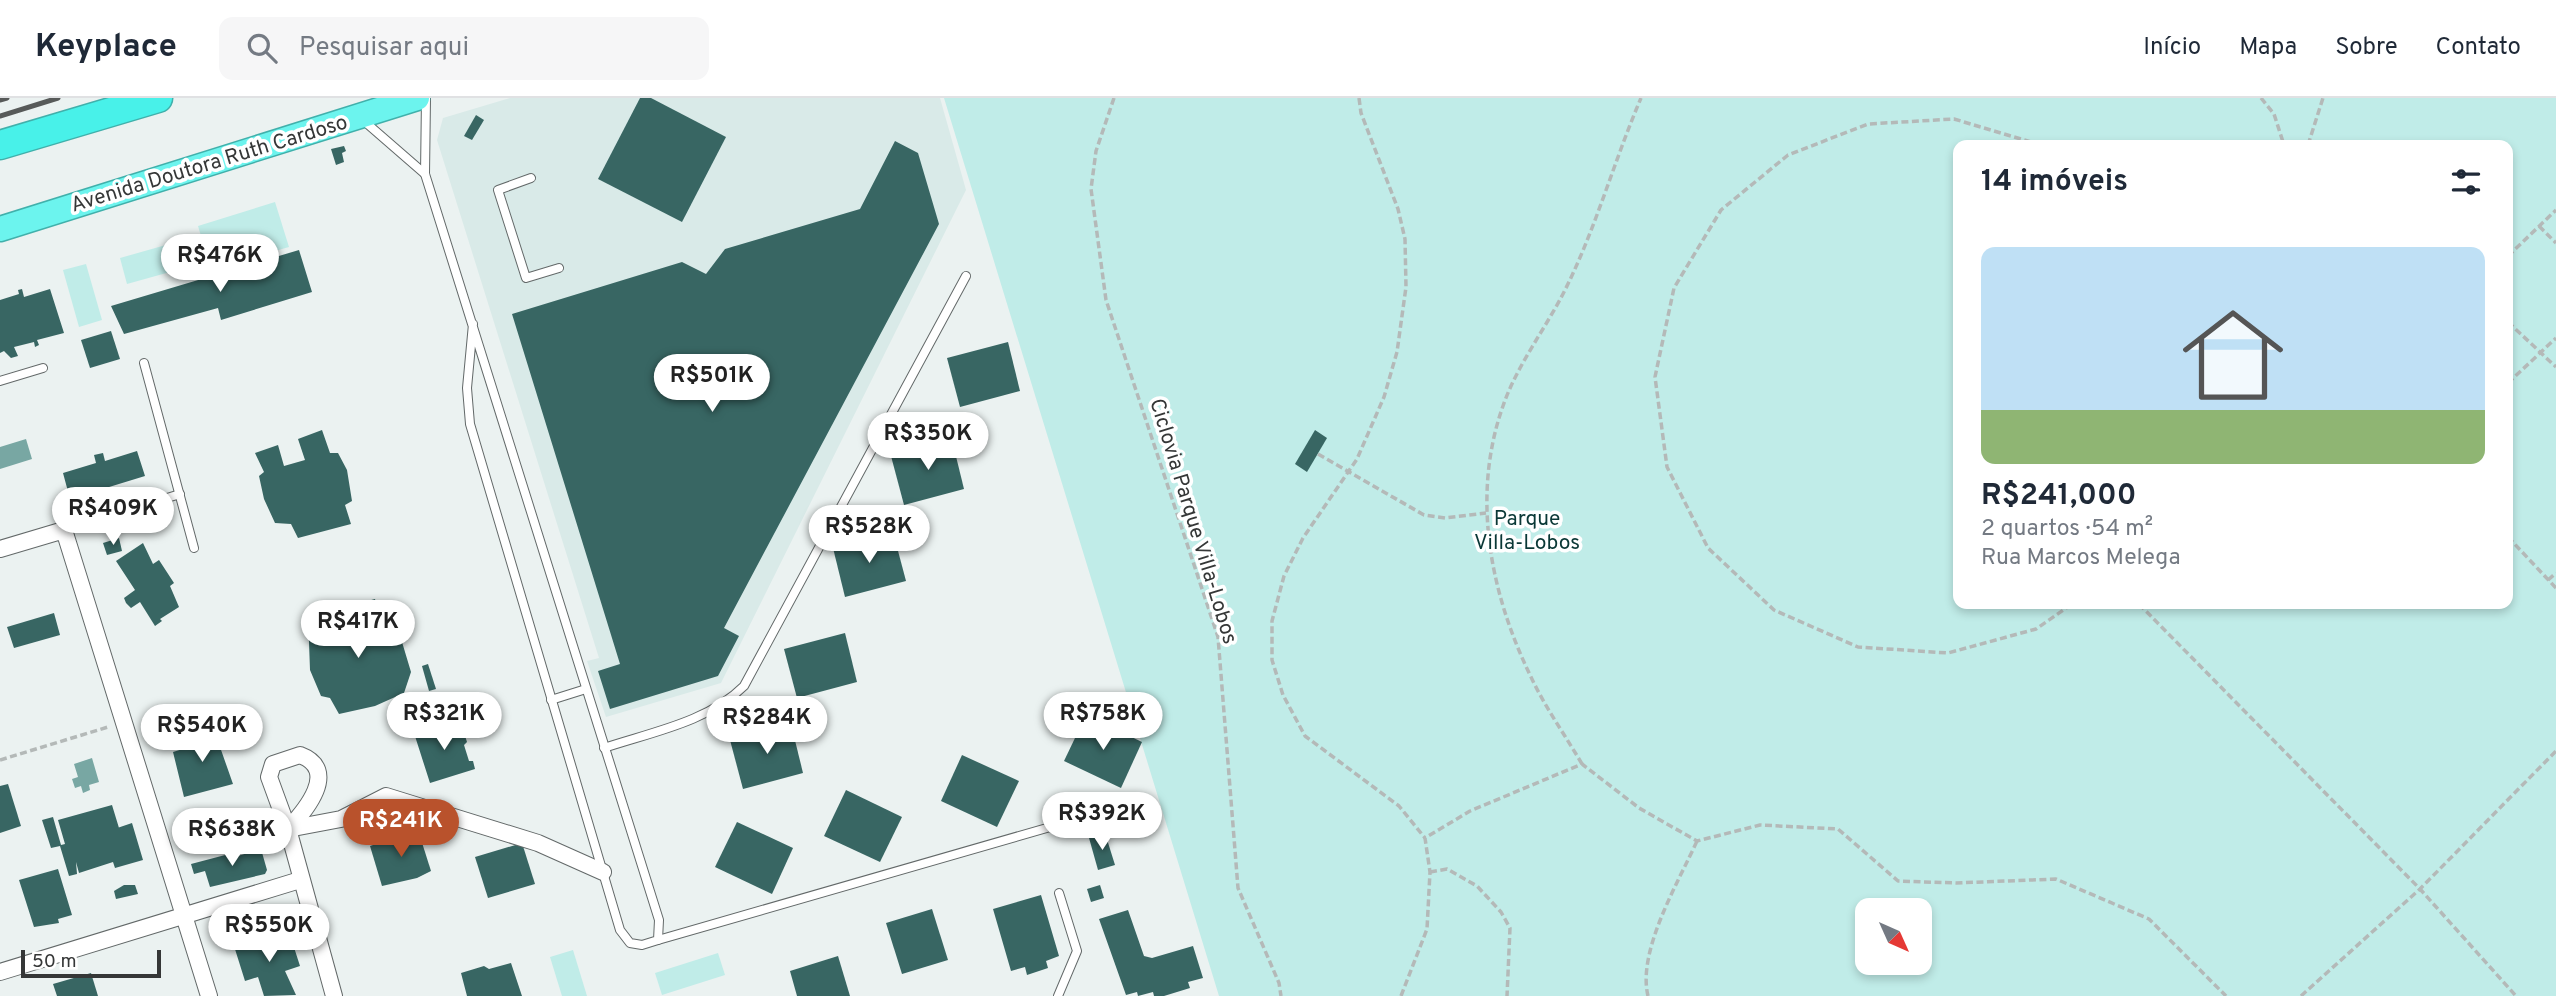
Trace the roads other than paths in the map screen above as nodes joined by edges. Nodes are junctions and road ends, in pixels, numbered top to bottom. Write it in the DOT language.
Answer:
graph roads {
  1 [pos="158,98"];
  2 [pos="417,98"];
  3 [pos="426,98"];
  4 [pos="359,116"];
  5 [pos="0,145"];
  6 [pos="425,174"];
  7 [pos="531,178"];
  8 [pos="0,229"];
  9 [pos="559,268"];
  10 [pos="966,276"];
  11 [pos="473,324"];
  12 [pos="144,363"];
  13 [pos="43,368"];
  14 [pos="0,381"];
  15 [pos="180,494"];
  16 [pos="64,530"];
  17 [pos="194,548"];
  18 [pos="0,549"];
  19 [pos="586,689"];
  20 [pos="551,699"];
  21 [pos="604,748"];
  22 [pos="1144,800"];
  23 [pos="603,872"];
  24 [pos="300,880"];
  25 [pos="1059,893"];
  26 [pos="183,915"];
  27 [pos="658,940"];
  28 [pos="0,972"];
  29 [pos="209,996"];
  30 [pos="334,996"];
  31 [pos="1058,996"];
  1 -- 5 [label="highway"];
  2 -- 4 [label="highway, Avenida Doutora Ruth Cardoso"];
  3 -- 6 [label="lane"];
  4 -- 6 [label="lane"];
  4 -- 8 [label="highway, Avenida Doutora Ruth Cardoso"];
  6 -- 11 [label="lane"];
  7 -- 9 [label="lane"];
  10 -- 21 [label="lane"];
  11 -- 19 [label="lane"];
  11 -- 20 [label="lane"];
  12 -- 15 [label="lane"];
  13 -- 14 [label="lane"];
  15 -- 16 [label="lane"];
  15 -- 17 [label="lane"];
  16 -- 18 [label="street"];
  16 -- 26 [label="street"];
  19 -- 20 [label="lane"];
  19 -- 21 [label="lane"];
  20 -- 23 [label="lane"];
  21 -- 27 [label="lane"];
  22 -- 27 [label="lane"];
  23 -- 24 [label="street"];
  23 -- 27 [label="lane"];
  24 -- 26 [label="street"];
  24 -- 30 [label="street"];
  25 -- 31 [label="lane"];
  26 -- 28 [label="street"];
  26 -- 29 [label="street"];
}
